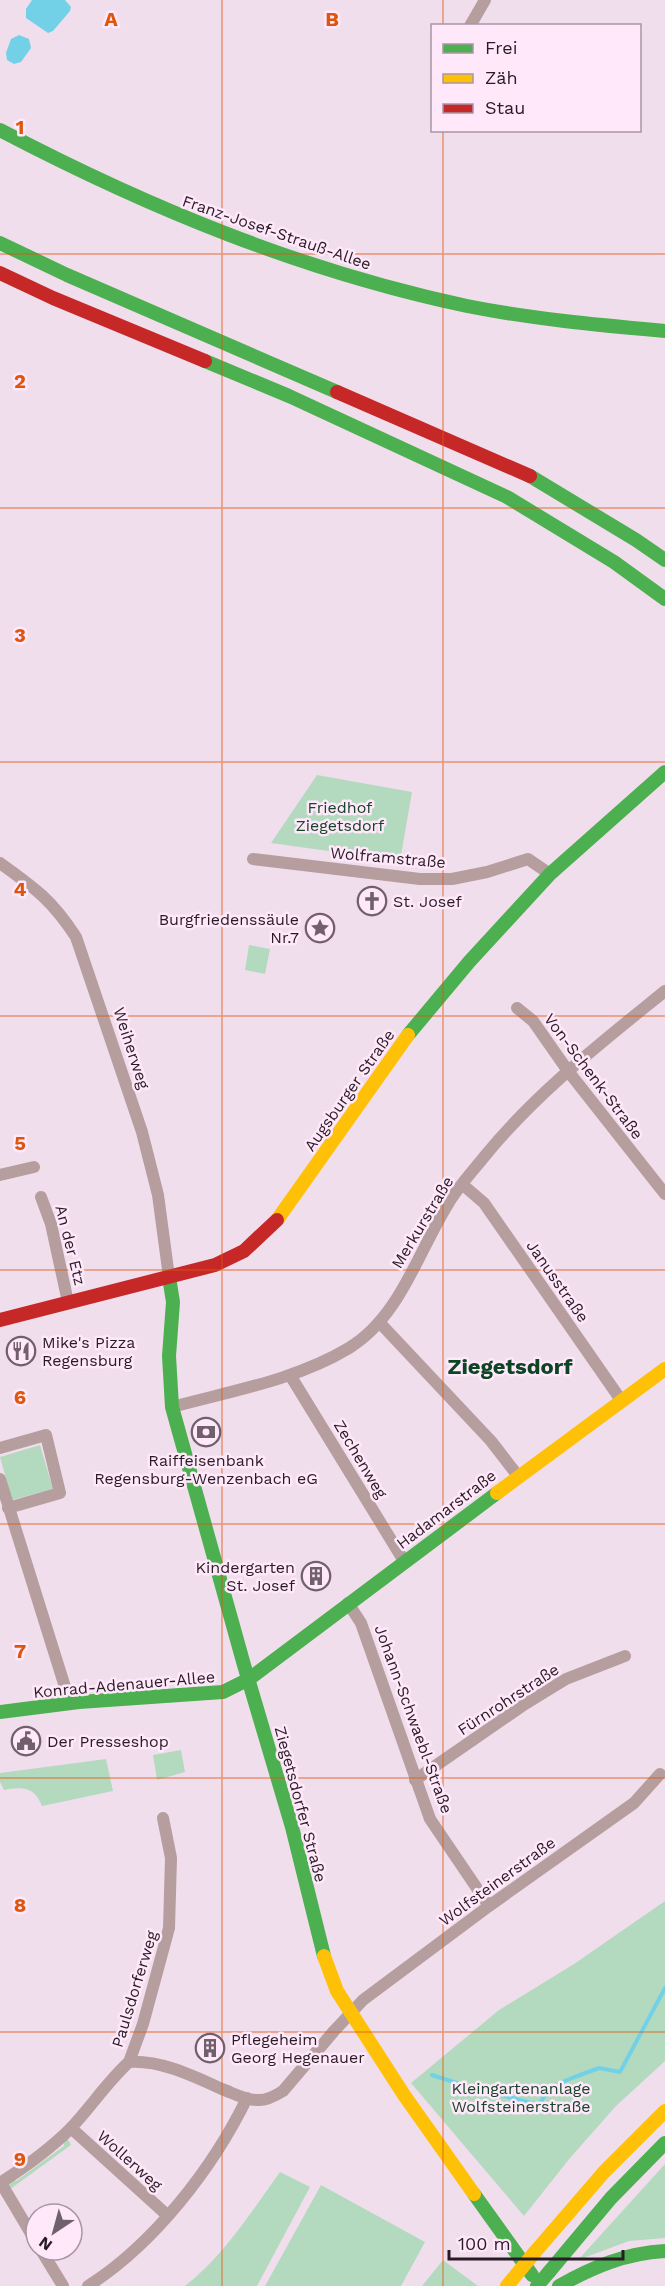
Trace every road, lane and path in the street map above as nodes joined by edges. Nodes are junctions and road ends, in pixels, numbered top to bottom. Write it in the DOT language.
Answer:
graph roads {
  1 [pos="485,0"];
  2 [pos="471,24"];
  3 [pos="0,130"];
  4 [pos="0,243"];
  5 [pos="0,273"];
  6 [pos="665,331"];
  7 [pos="665,560"];
  8 [pos="665,599"];
  9 [pos="665,772"];
  10 [pos="253,859"];
  11 [pos="0,863"];
  12 [pos="550,874"];
  13 [pos="665,991"];
  14 [pos="517,1008"];
  15 [pos="568,1071"];
  16 [pos="34,1167"];
  17 [pos="0,1174"];
  18 [pos="463,1185"];
  19 [pos="665,1194"];
  20 [pos="41,1197"];
  21 [pos="169,1277"];
  22 [pos="68,1302"];
  23 [pos="0,1320"];
  24 [pos="380,1323"];
  25 [pos="665,1369"];
  26 [pos="290,1374"];
  27 [pos="621,1400"];
  28 [pos="172,1407"];
  29 [pos="0,1448"];
  30 [pos="518,1476"];
  31 [pos="0,1479"];
  32 [pos="8,1508"];
  33 [pos="404,1561"];
  34 [pos="348,1603"];
  35 [pos="625,1656"];
  36 [pos="249,1679"];
  37 [pos="70,1703"];
  38 [pos="0,1712"];
  39 [pos="660,1774"];
  40 [pos="415,1780"];
  41 [pos="163,1818"];
  42 [pos="489,1906"];
  43 [pos="351,2014"];
  44 [pos="129,2062"];
  45 [pos="247,2098"];
  46 [pos="665,2111"];
  47 [pos="71,2128"];
  48 [pos="665,2144"];
  49 [pos="0,2183"];
  50 [pos="167,2215"];
  51 [pos="24,2222"];
  52 [pos="665,2251"];
  53 [pos="48,2262"];
  54 [pos="63,2286"];
  55 [pos="88,2286"];
  56 [pos="507,2286"];
  57 [pos="539,2286"];
  58 [pos="559,2286"];
  1 -- 2 [label="street"];
  3 -- 6 [label="main road, Franz-Josef-Strauß-Allee"];
  4 -- 7 [label="main road"];
  5 -- 8 [label="main road"];
  9 -- 12 [label="main road, Augsburger Straße"];
  10 -- 12 [label="street, Wolframstraße"];
  11 -- 21 [label="street, Weiherweg"];
  12 -- 21 [label="main road, Augsburger Straße"];
  13 -- 15 [label="street, Merkurstraße"];
  14 -- 15 [label="street, Von-Schenk-Straße"];
  15 -- 18 [label="street, Merkurstraße"];
  15 -- 19 [label="street, Von-Schenk-Straße"];
  16 -- 17 [label="street"];
  18 -- 24 [label="street, Merkurstraße"];
  18 -- 27 [label="street, Janusstraße"];
  20 -- 22 [label="street, An der Etz"];
  21 -- 22 [label="main road, Augsburger Straße"];
  21 -- 28 [label="main road, Ziegetsdorfer Straße"];
  22 -- 23 [label="main road, Augsburger Straße"];
  24 -- 26 [label="street, Merkurstraße"];
  24 -- 30 [label="street"];
  25 -- 27 [label="main road, Hadamarstraße"];
  26 -- 28 [label="street, Merkurstraße"];
  26 -- 33 [label="street, Zechenweg"];
  27 -- 30 [label="main road, Hadamarstraße"];
  28 -- 36 [label="main road, Ziegetsdorfer Straße"];
  29 -- 32 [label="street"];
  30 -- 33 [label="main road, Hadamarstraße"];
  31 -- 32 [label="street"];
  32 -- 37 [label="street"];
  33 -- 34 [label="main road, Hadamarstraße"];
  34 -- 36 [label="main road, Hadamarstraße"];
  34 -- 40 [label="street, Johann-Schwaebl-Straße"];
  35 -- 40 [label="street, Fürnrohrstraße"];
  36 -- 37 [label="main road, Konrad-Adenauer-Allee"];
  36 -- 43 [label="main road, Ziegetsdorfer Straße"];
  37 -- 38 [label="main road, Konrad-Adenauer-Allee"];
  39 -- 42 [label="street, Wolfsteinerstraße"];
  40 -- 42 [label="street, Johann-Schwaebl-Straße"];
  41 -- 44 [label="street, Paulsdorferweg"];
  42 -- 43 [label="street, Wolfsteinerstraße"];
  43 -- 45 [label="street, Wolfsteinerstraße"];
  43 -- 57 [label="main road, Ziegetsdorfer Straße"];
  44 -- 45 [label="street"];
  44 -- 47 [label="street"];
  45 -- 50 [label="street"];
  46 -- 56 [label="main road, bridge"];
  47 -- 49 [label="street"];
  47 -- 50 [label="street, Wollerweg"];
  48 -- 57 [label="main road, bridge"];
  49 -- 51 [label="street"];
  50 -- 55 [label="street"];
  52 -- 58 [label="main road"];
  53 -- 54 [label="street"];
}
